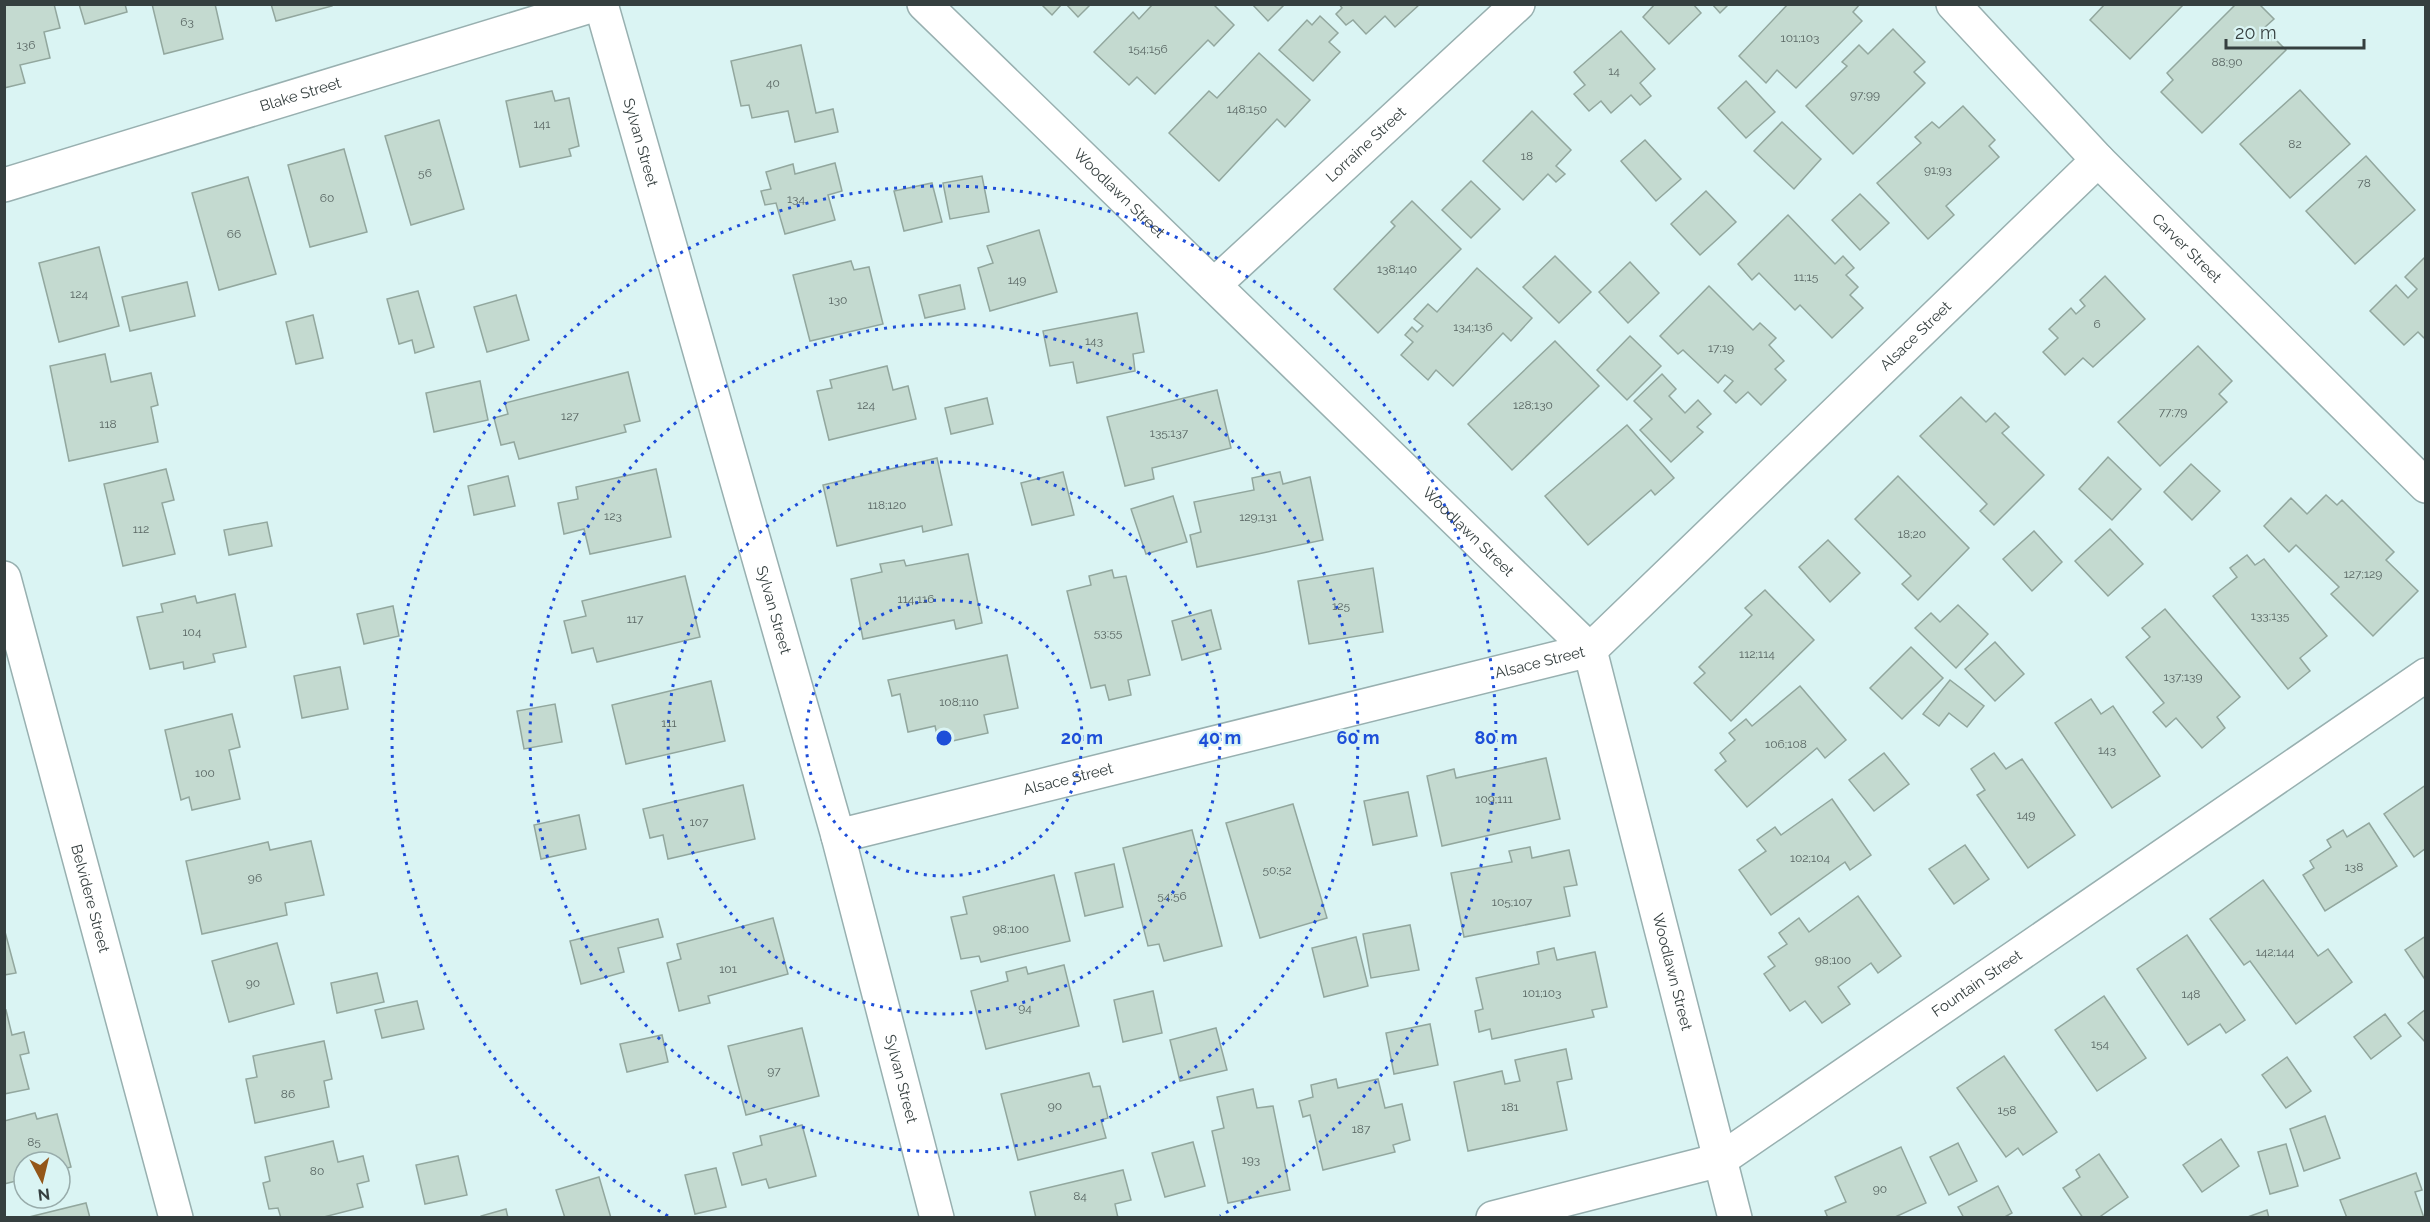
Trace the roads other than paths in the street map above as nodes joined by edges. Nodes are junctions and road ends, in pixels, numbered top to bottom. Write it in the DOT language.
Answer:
graph roads {
  1 [pos="599,4"];
  2 [pos="924,4"];
  3 [pos="1518,4"];
  4 [pos="1953,4"];
  5 [pos="2098,160"];
  6 [pos="4,185"];
  7 [pos="1214,285"];
  8 [pos="2426,486"];
  9 [pos="4,578"];
  10 [pos="1590,650"];
  11 [pos="2426,675"];
  12 [pos="838,836"];
  13 [pos="1720,1160"];
  14 [pos="176,1218"];
  15 [pos="937,1218"];
  16 [pos="1493,1218"];
  17 [pos="1735,1218"];
  1 -- 6 [label="street, Blake Street"];
  1 -- 12 [label="street, Sylvan Street"];
  2 -- 7 [label="street, Woodlawn Street"];
  3 -- 7 [label="street, Lorraine Street"];
  4 -- 5 [label="street, Carver Street"];
  5 -- 8 [label="street, Carver Street"];
  5 -- 10 [label="street, Alsace Street"];
  7 -- 10 [label="street, Woodlawn Street"];
  9 -- 14 [label="street, Belvidere Street"];
  10 -- 12 [label="street, Alsace Street"];
  10 -- 13 [label="street, Woodlawn Street"];
  11 -- 13 [label="street, Fountain Street"];
  12 -- 15 [label="street, Sylvan Street"];
  13 -- 16 [label="street, Fountain Street"];
  13 -- 17 [label="street, Woodlawn Street"];
}
